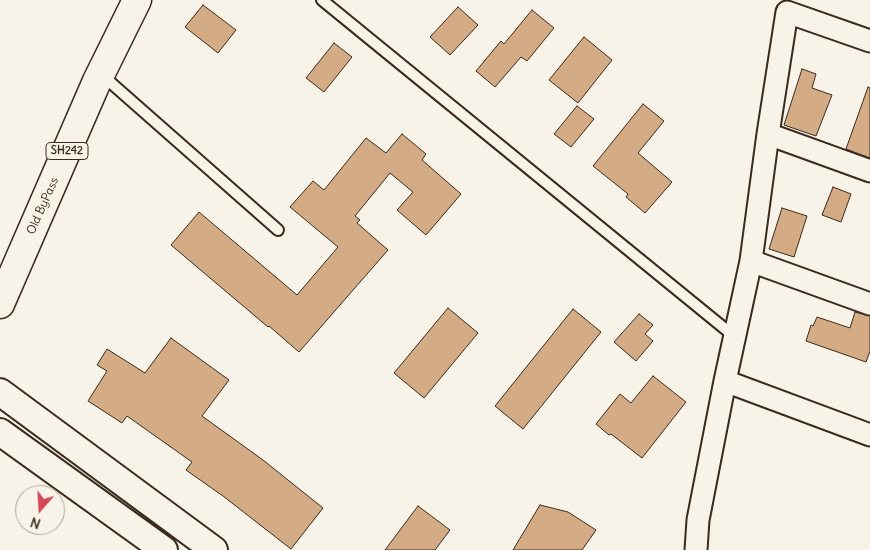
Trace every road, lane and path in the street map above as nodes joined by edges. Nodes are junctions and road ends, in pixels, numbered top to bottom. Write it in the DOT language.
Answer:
graph roads {
  1 [pos="137,0"];
  2 [pos="322,0"];
  3 [pos="870,41"];
  4 [pos="101,74"];
  5 [pos="768,134"];
  6 [pos="870,171"];
  7 [pos="278,230"];
  8 [pos="751,261"];
  9 [pos="0,304"];
  10 [pos="870,304"];
  11 [pos="735,337"];
  12 [pos="725,381"];
  13 [pos="0,392"];
  14 [pos="0,432"];
  15 [pos="870,435"];
  16 [pos="164,550"];
  17 [pos="214,550"];
  18 [pos="696,550"];
  1 -- 4 [label="main road, Old ByPass / SH242"];
  2 -- 11 [label="lane"];
  3 -- 5 [label="street"];
  4 -- 7 [label="lane"];
  4 -- 9 [label="main road, Old ByPass / SH242"];
  5 -- 6 [label="street"];
  5 -- 8 [label="street"];
  8 -- 10 [label="street"];
  8 -- 11 [label="street"];
  11 -- 12 [label="street"];
  12 -- 15 [label="street"];
  12 -- 18 [label="street"];
  13 -- 17 [label="street"];
  14 -- 16 [label="street"];
}
